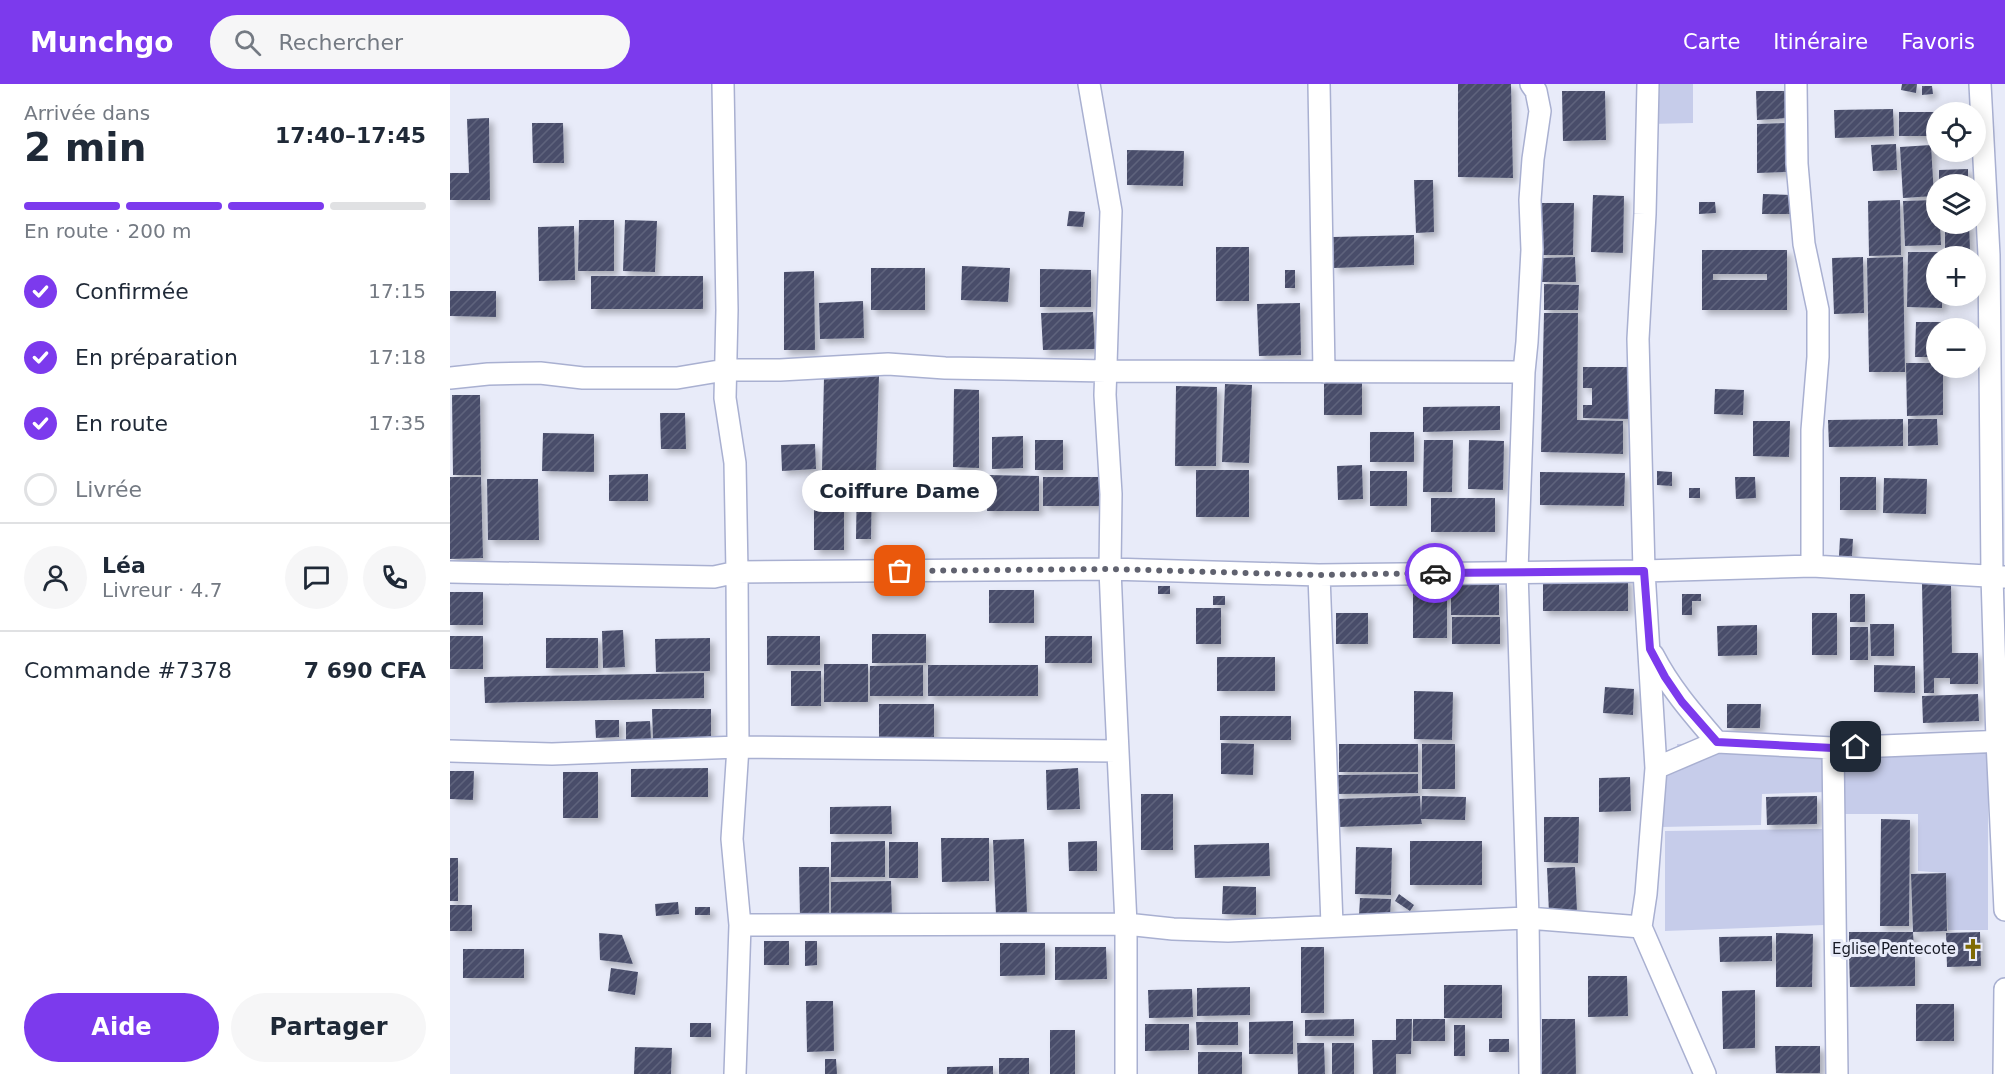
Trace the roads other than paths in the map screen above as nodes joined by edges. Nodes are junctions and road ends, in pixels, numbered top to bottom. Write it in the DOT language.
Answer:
graph roads {
  1 [pos="723,84"];
  2 [pos="1089,84"];
  3 [pos="1319,84"];
  4 [pos="1530,84"];
  5 [pos="1648,84"];
  6 [pos="1796,84"];
  7 [pos="1980,84"];
  8 [pos="1997,254"];
  9 [pos="725,370"];
  10 [pos="1106,371"];
  11 [pos="1324,372"];
  12 [pos="1524,372"];
  13 [pos="450,378"];
  14 [pos="1812,566"];
  15 [pos="1110,569"];
  16 [pos="1644,571"];
  17 [pos="450,572"];
  18 [pos="737,572"];
  19 [pos="1517,572"];
  20 [pos="1319,575"];
  21 [pos="1999,577"];
  22 [pos="1650,649"];
  23 [pos="2001,741"];
  24 [pos="1717,742"];
  25 [pos="738,747"];
  26 [pos="1833,748"];
  27 [pos="1117,751"];
  28 [pos="450,752"];
  29 [pos="1656,768"];
  30 [pos="2005,910"];
  31 [pos="1528,918"];
  32 [pos="1126,924"];
  33 [pos="740,925"];
  34 [pos="1332,925"];
  35 [pos="1641,927"];
  36 [pos="2005,989"];
  37 [pos="735,1074"];
  38 [pos="1126,1074"];
  39 [pos="1530,1074"];
  40 [pos="1705,1074"];
  41 [pos="1837,1074"];
  42 [pos="2004,1074"];
  1 -- 9 [label="street"];
  2 -- 10 [label="street"];
  3 -- 11 [label="street"];
  4 -- 12 [label="street"];
  5 -- 16 [label="street"];
  6 -- 14 [label="street"];
  7 -- 8 [label="street"];
  8 -- 21 [label="street"];
  9 -- 10 [label="street"];
  9 -- 13 [label="street"];
  9 -- 18 [label="street"];
  10 -- 11 [label="street"];
  10 -- 15 [label="street"];
  11 -- 12 [label="street"];
  12 -- 19 [label="street"];
  14 -- 16 [label="street"];
  14 -- 21 [label="street"];
  15 -- 18 [label="street"];
  15 -- 20 [label="street"];
  15 -- 27 [label="street"];
  16 -- 19 [label="street"];
  16 -- 22 [label="street"];
  17 -- 18 [label="street"];
  18 -- 25 [label="street"];
  19 -- 20 [label="street"];
  19 -- 31 [label="street"];
  20 -- 34 [label="street"];
  21 -- 23 [label="street"];
  22 -- 24 [label="street"];
  22 -- 29 [label="street"];
  23 -- 26 [label="street"];
  23 -- 30 [label="street"];
  24 -- 26 [label="street"];
  24 -- 29 [label="street"];
  25 -- 27 [label="street"];
  25 -- 28 [label="street"];
  25 -- 33 [label="street"];
  26 -- 41 [label="street"];
  27 -- 32 [label="street"];
  29 -- 35 [label="street"];
  31 -- 34 [label="street"];
  31 -- 35 [label="street"];
  31 -- 39 [label="street"];
  32 -- 33 [label="street"];
  32 -- 34 [label="street"];
  32 -- 38 [label="street"];
  33 -- 37 [label="street"];
  35 -- 40 [label="street"];
  36 -- 42 [label="street"];
}
